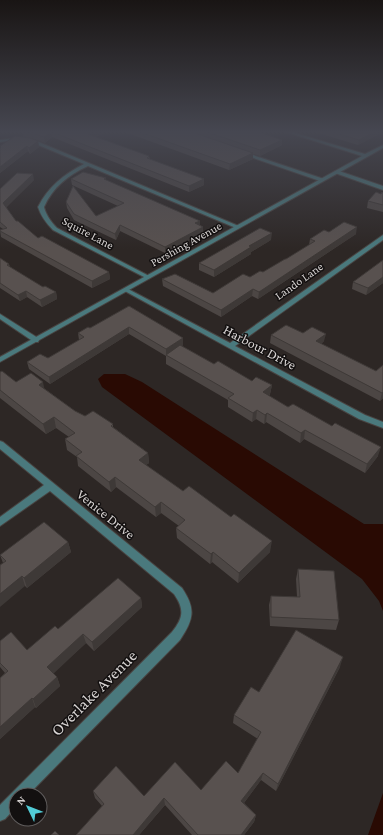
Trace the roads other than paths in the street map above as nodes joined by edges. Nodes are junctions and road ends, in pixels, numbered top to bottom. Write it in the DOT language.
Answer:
graph roads {
  1 [pos="75,171"];
  2 [pos="105,171"];
  3 [pos="296,171"];
  4 [pos="336,172"];
  5 [pos="322,180"];
  6 [pos="383,188"];
  7 [pos="238,227"];
  8 [pos="383,237"];
  9 [pos="148,277"];
  10 [pos="126,290"];
  11 [pos="0,316"];
  12 [pos="36,340"];
  13 [pos="230,346"];
  14 [pos="0,360"];
  15 [pos="383,425"];
  16 [pos="0,444"];
  17 [pos="50,486"];
  18 [pos="0,522"];
  19 [pos="187,611"];
  20 [pos="27,787"];
  21 [pos="8,806"];
  22 [pos="0,814"];
  1 -- 9 [label="street, Squire Lane"];
  2 -- 7 [label="street"];
  3 -- 5 [label="street"];
  4 -- 5 [label="street, Pershing Avenue"];
  4 -- 6 [label="street"];
  5 -- 7 [label="street, Pershing Avenue"];
  7 -- 9 [label="street, Pershing Avenue"];
  8 -- 13 [label="street, Lando Lane"];
  9 -- 10 [label="street, Pershing Avenue"];
  10 -- 12 [label="street, Pershing Avenue"];
  10 -- 13 [label="street, Harbour Drive"];
  11 -- 12 [label="street"];
  12 -- 14 [label="street, Pershing Avenue"];
  13 -- 15 [label="street, Harbour Drive"];
  16 -- 17 [label="street, Venice Drive"];
  17 -- 18 [label="street"];
  17 -- 19 [label="street, Venice Drive"];
  19 -- 20 [label="street, Overlake Avenue"];
  21 -- 22 [label="street"];
}
